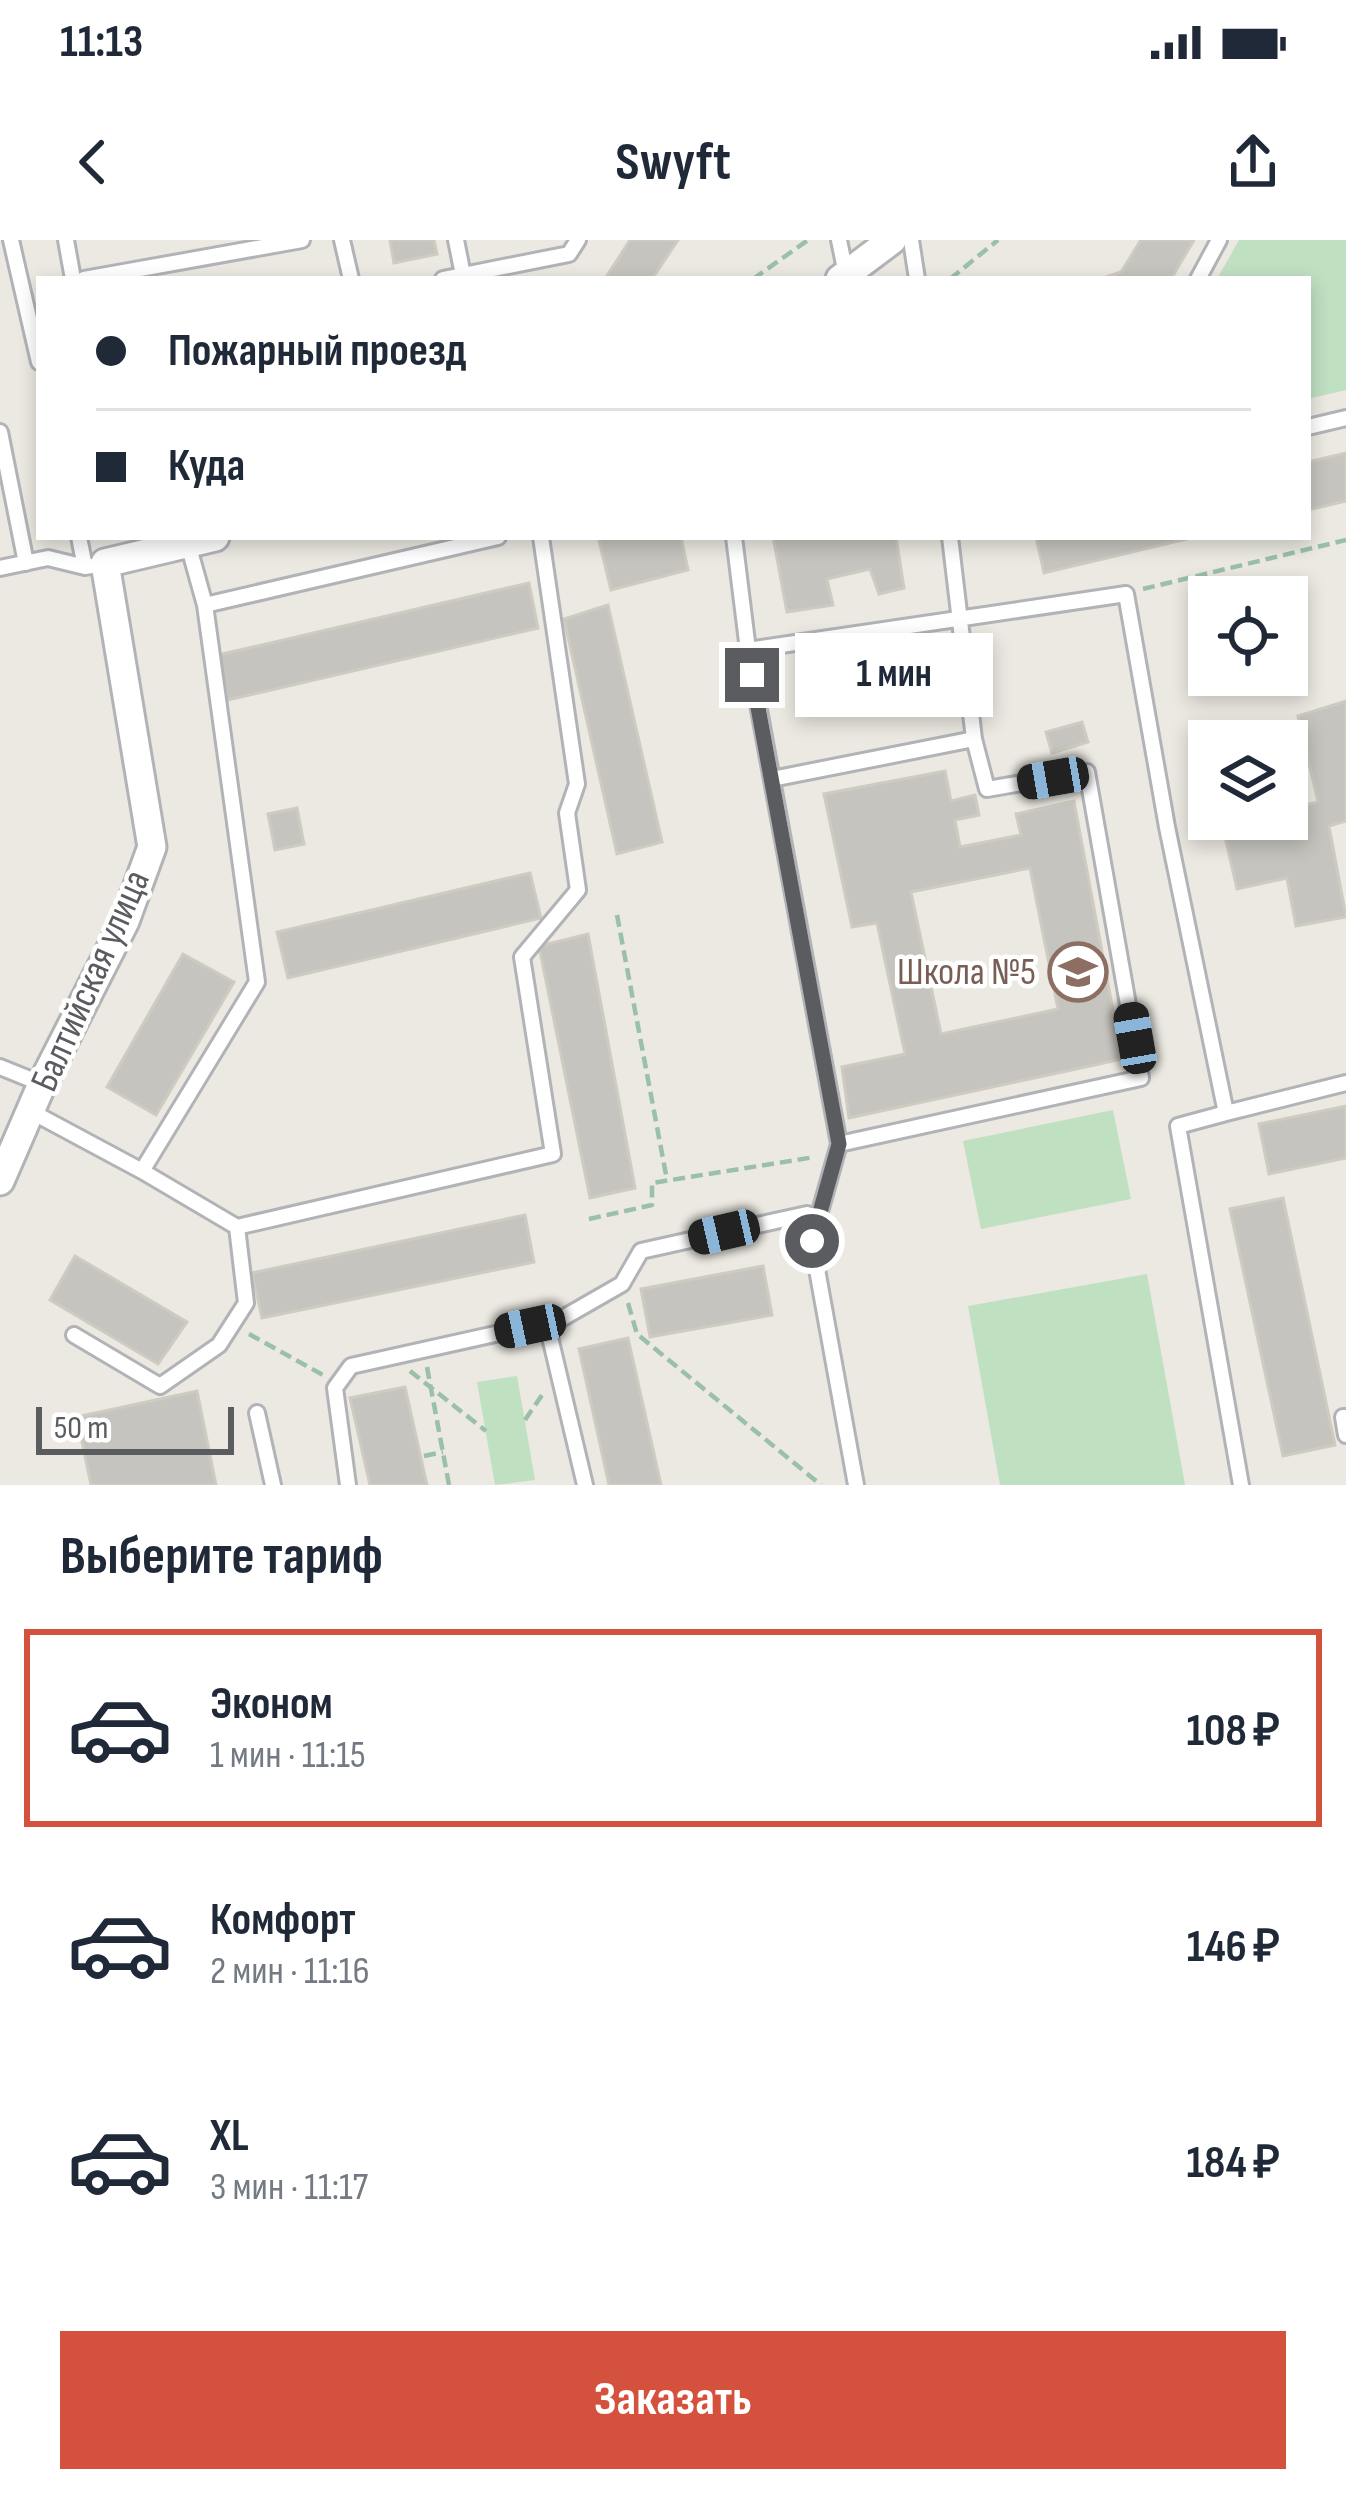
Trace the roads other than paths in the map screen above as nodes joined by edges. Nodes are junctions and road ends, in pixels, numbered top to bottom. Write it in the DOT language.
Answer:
graph roads {
  1 [pos="11,240"];
  2 [pos="66,240"];
  3 [pos="302,240"];
  4 [pos="342,240"];
  5 [pos="456,240"];
  6 [pos="578,240"];
  7 [pos="838,240"];
  8 [pos="892,240"];
  9 [pos="911,240"];
  10 [pos="1219,240"];
  11 [pos="463,275"];
  12 [pos="72,276"];
  13 [pos="101,276"];
  14 [pos="350,276"];
  15 [pos="458,276"];
  16 [pos="843,276"];
  17 [pos="844,276"];
  18 [pos="917,276"];
  19 [pos="1200,276"];
  20 [pos="36,349"];
  21 [pos="1346,418"];
  22 [pos="1311,426"];
  23 [pos="0,432"];
  24 [pos="81,540"];
  25 [pos="201,540"];
  26 [pos="485,540"];
  27 [pos="542,540"];
  28 [pos="734,540"];
  29 [pos="950,540"];
  30 [pos="26,562"];
  31 [pos="95,565"];
  32 [pos="0,568"];
  33 [pos="205,604"];
  34 [pos="957,620"];
  35 [pos="748,650"];
  36 [pos="974,739"];
  37 [pos="772,779"];
  38 [pos="0,1067"];
  39 [pos="1346,1083"];
  40 [pos="42,1084"];
  41 [pos="32,1112"];
  42 [pos="1226,1114"];
  43 [pos="838,1149"];
  44 [pos="142,1171"];
  45 [pos="0,1181"];
  46 [pos="237,1227"];
  47 [pos="812,1241"];
  48 [pos="560,1319"];
  49 [pos="74,1335"];
  50 [pos="257,1413"];
  51 [pos="1346,1417"];
  52 [pos="1346,1435"];
  53 [pos="273,1485"];
  54 [pos="349,1485"];
  55 [pos="585,1485"];
  56 [pos="856,1485"];
  57 [pos="1241,1485"];
  1 -- 20 [label="lane"];
  2 -- 12 [label="lane"];
  3 -- 13 [label="lane"];
  4 -- 14 [label="lane"];
  5 -- 11 [label="lane"];
  6 -- 11 [label="lane"];
  7 -- 16 [label="lane"];
  8 -- 17 [label="street"];
  9 -- 18 [label="lane"];
  10 -- 19 [label="lane"];
  11 -- 15 [label="lane"];
  21 -- 22 [label="lane"];
  23 -- 30 [label="lane"];
  24 -- 31 [label="lane"];
  25 -- 31 [label="street"];
  25 -- 33 [label="lane"];
  26 -- 33 [label="lane"];
  27 -- 46 [label="lane"];
  28 -- 35 [label="lane"];
  29 -- 34 [label="lane"];
  30 -- 31 [label="lane"];
  30 -- 32 [label="lane"];
  31 -- 40 [label="street, Балтийская улица"];
  33 -- 44 [label="lane"];
  34 -- 35 [label="lane"];
  34 -- 36 [label="lane"];
  34 -- 42 [label="lane"];
  35 -- 37 [label="lane"];
  36 -- 37 [label="lane"];
  36 -- 43 [label="lane"];
  37 -- 43 [label="lane"];
  38 -- 40 [label="lane"];
  39 -- 42 [label="lane"];
  40 -- 41 [label="street, Балтийская улица"];
  41 -- 44 [label="lane"];
  41 -- 45 [label="street, Балтийская улица"];
  42 -- 57 [label="lane"];
  43 -- 47 [label="lane"];
  44 -- 46 [label="lane"];
  46 -- 49 [label="lane"];
  47 -- 48 [label="lane"];
  47 -- 56 [label="lane"];
  48 -- 54 [label="lane"];
  48 -- 55 [label="lane"];
  50 -- 53 [label="lane"];
  51 -- 52 [label="lane"];
}
